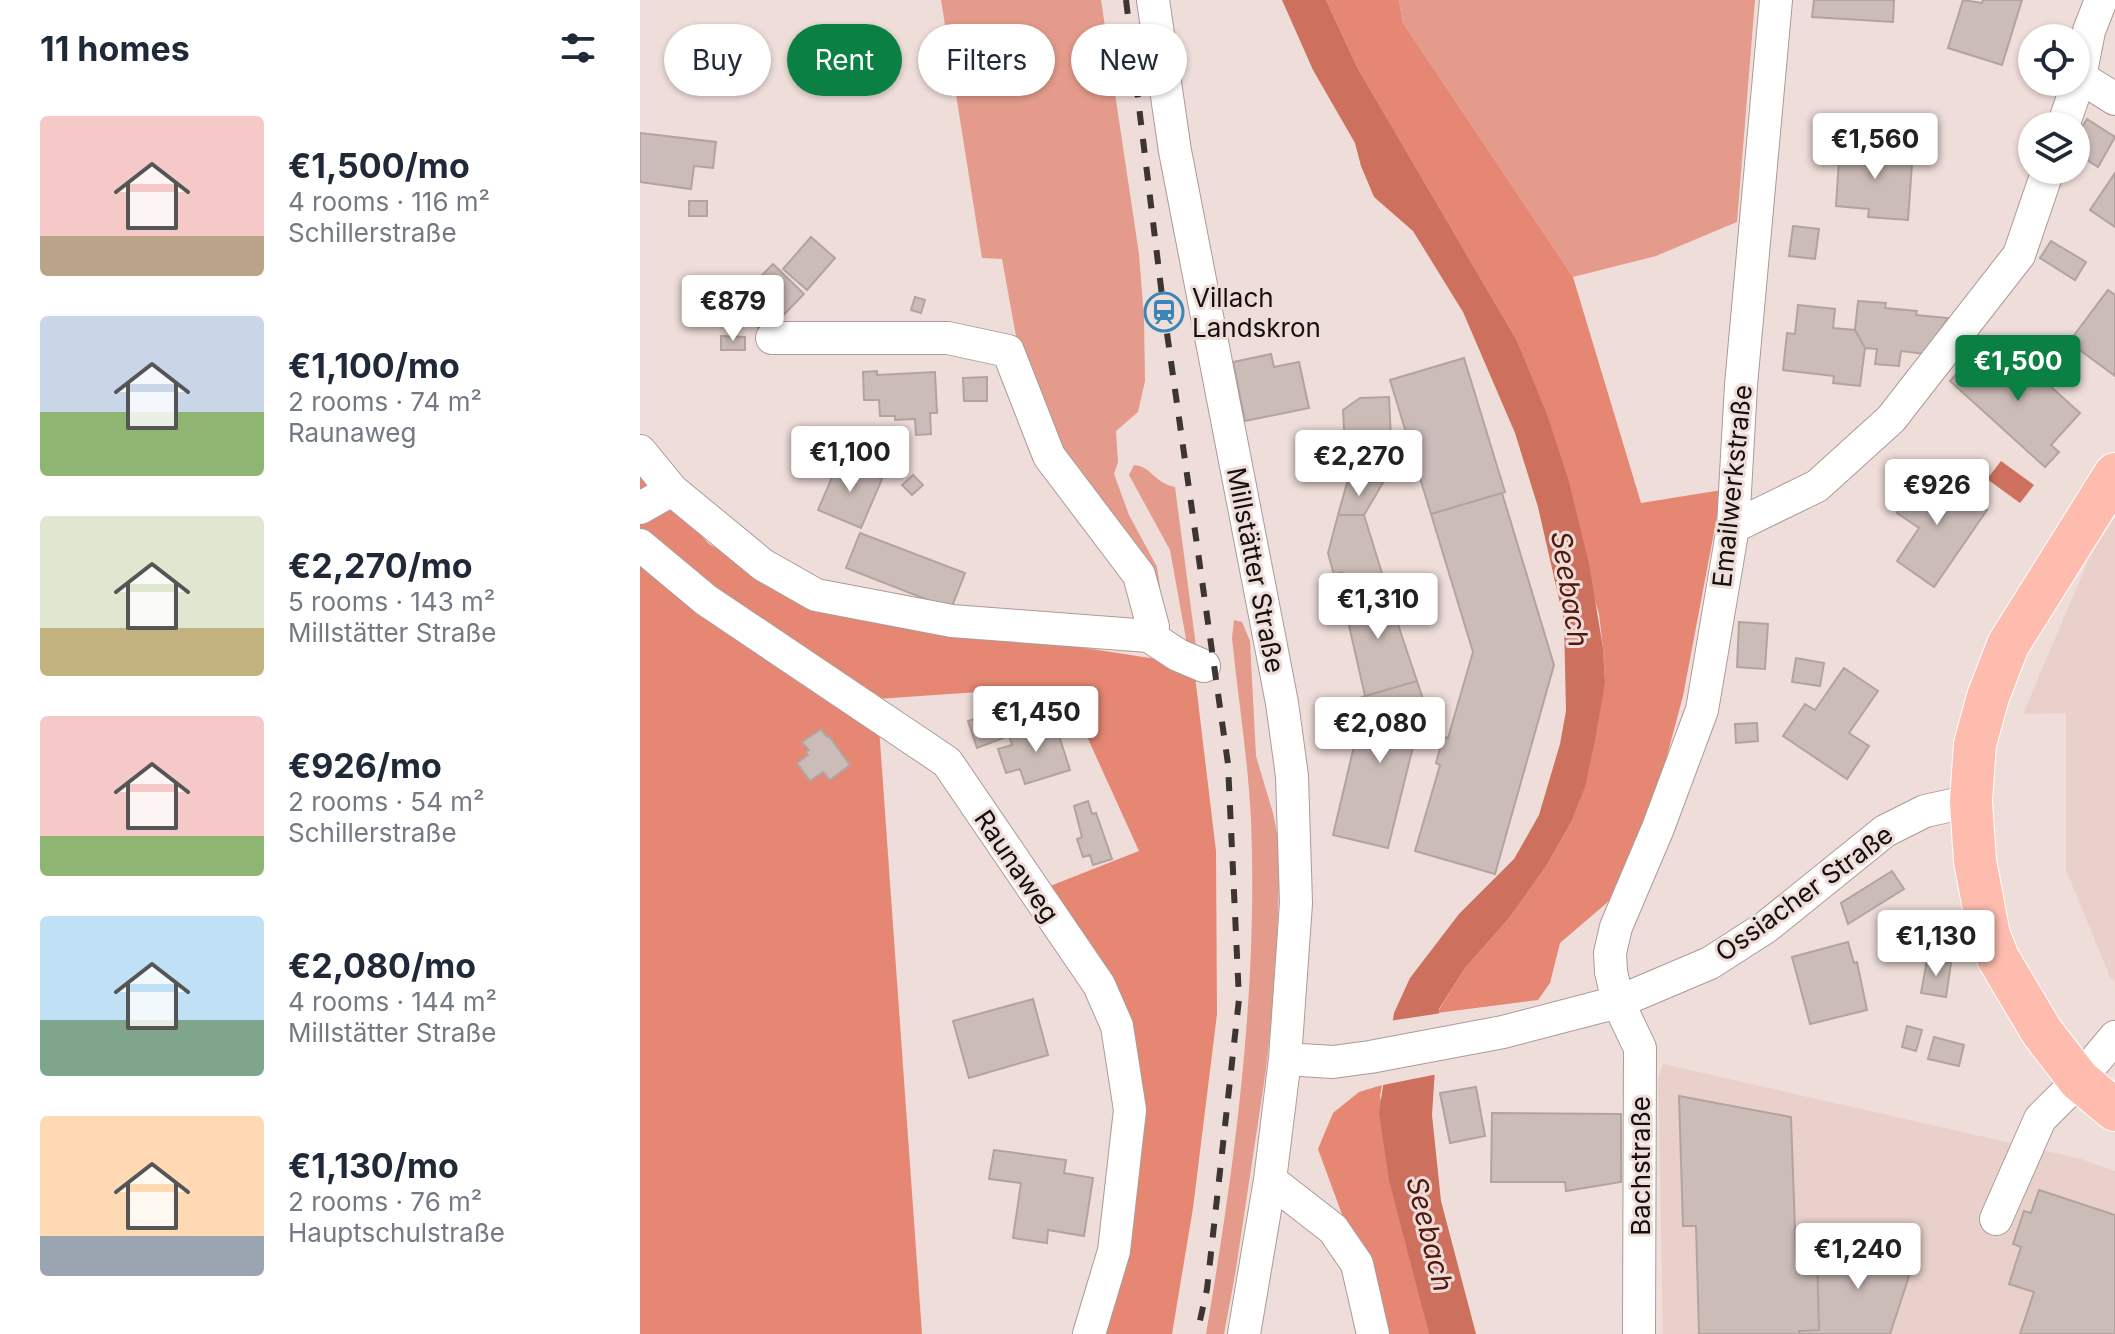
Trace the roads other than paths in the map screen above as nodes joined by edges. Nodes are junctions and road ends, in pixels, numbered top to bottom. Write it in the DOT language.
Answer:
graph roads {
  1 [pos="1153,0"];
  2 [pos="1776,0"];
  3 [pos="2101,0"];
  4 [pos="2090,28"];
  5 [pos="2090,83"];
  6 [pos="2115,99"];
  7 [pos="2043,184"];
  8 [pos="772,338"];
  9 [pos="640,451"];
  10 [pos="2115,474"];
  11 [pos="672,490"];
  12 [pos="640,508"];
  13 [pos="1733,527"];
  14 [pos="640,545"];
  15 [pos="1149,636"];
  16 [pos="1204,666"];
  17 [pos="1971,801"];
  18 [pos="1618,1002"];
  19 [pos="2115,1037"];
  20 [pos="1285,1059"];
  21 [pos="2079,1080"];
  22 [pos="2115,1110"];
  23 [pos="1270,1180"];
  24 [pos="1996,1219"];
  25 [pos="1089,1334"];
  26 [pos="1244,1334"];
  27 [pos="1373,1334"];
  28 [pos="1639,1334"];
  1 -- 20 [label="street, Millstätter Straße"];
  2 -- 13 [label="street, Emailwerkstraße"];
  3 -- 4 [label="street"];
  5 -- 6 [label="street"];
  7 -- 13 [label="street"];
  8 -- 15 [label="street"];
  9 -- 11 [label="street"];
  10 -- 17 [label="main road"];
  11 -- 12 [label="street"];
  11 -- 15 [label="street"];
  13 -- 18 [label="street, Emailwerkstraße"];
  14 -- 25 [label="street, Raunaweg"];
  15 -- 16 [label="street"];
  17 -- 18 [label="street, Ossiacher Straße"];
  17 -- 21 [label="main road"];
  18 -- 20 [label="street, Ossiacher Straße"];
  18 -- 28 [label="street, Bachstraße"];
  19 -- 21 [label="street"];
  20 -- 23 [label="street, Millstätter Straße"];
  21 -- 22 [label="main road"];
  21 -- 24 [label="street"];
  23 -- 26 [label="street, Millstätter Straße"];
  23 -- 27 [label="street"];
}
